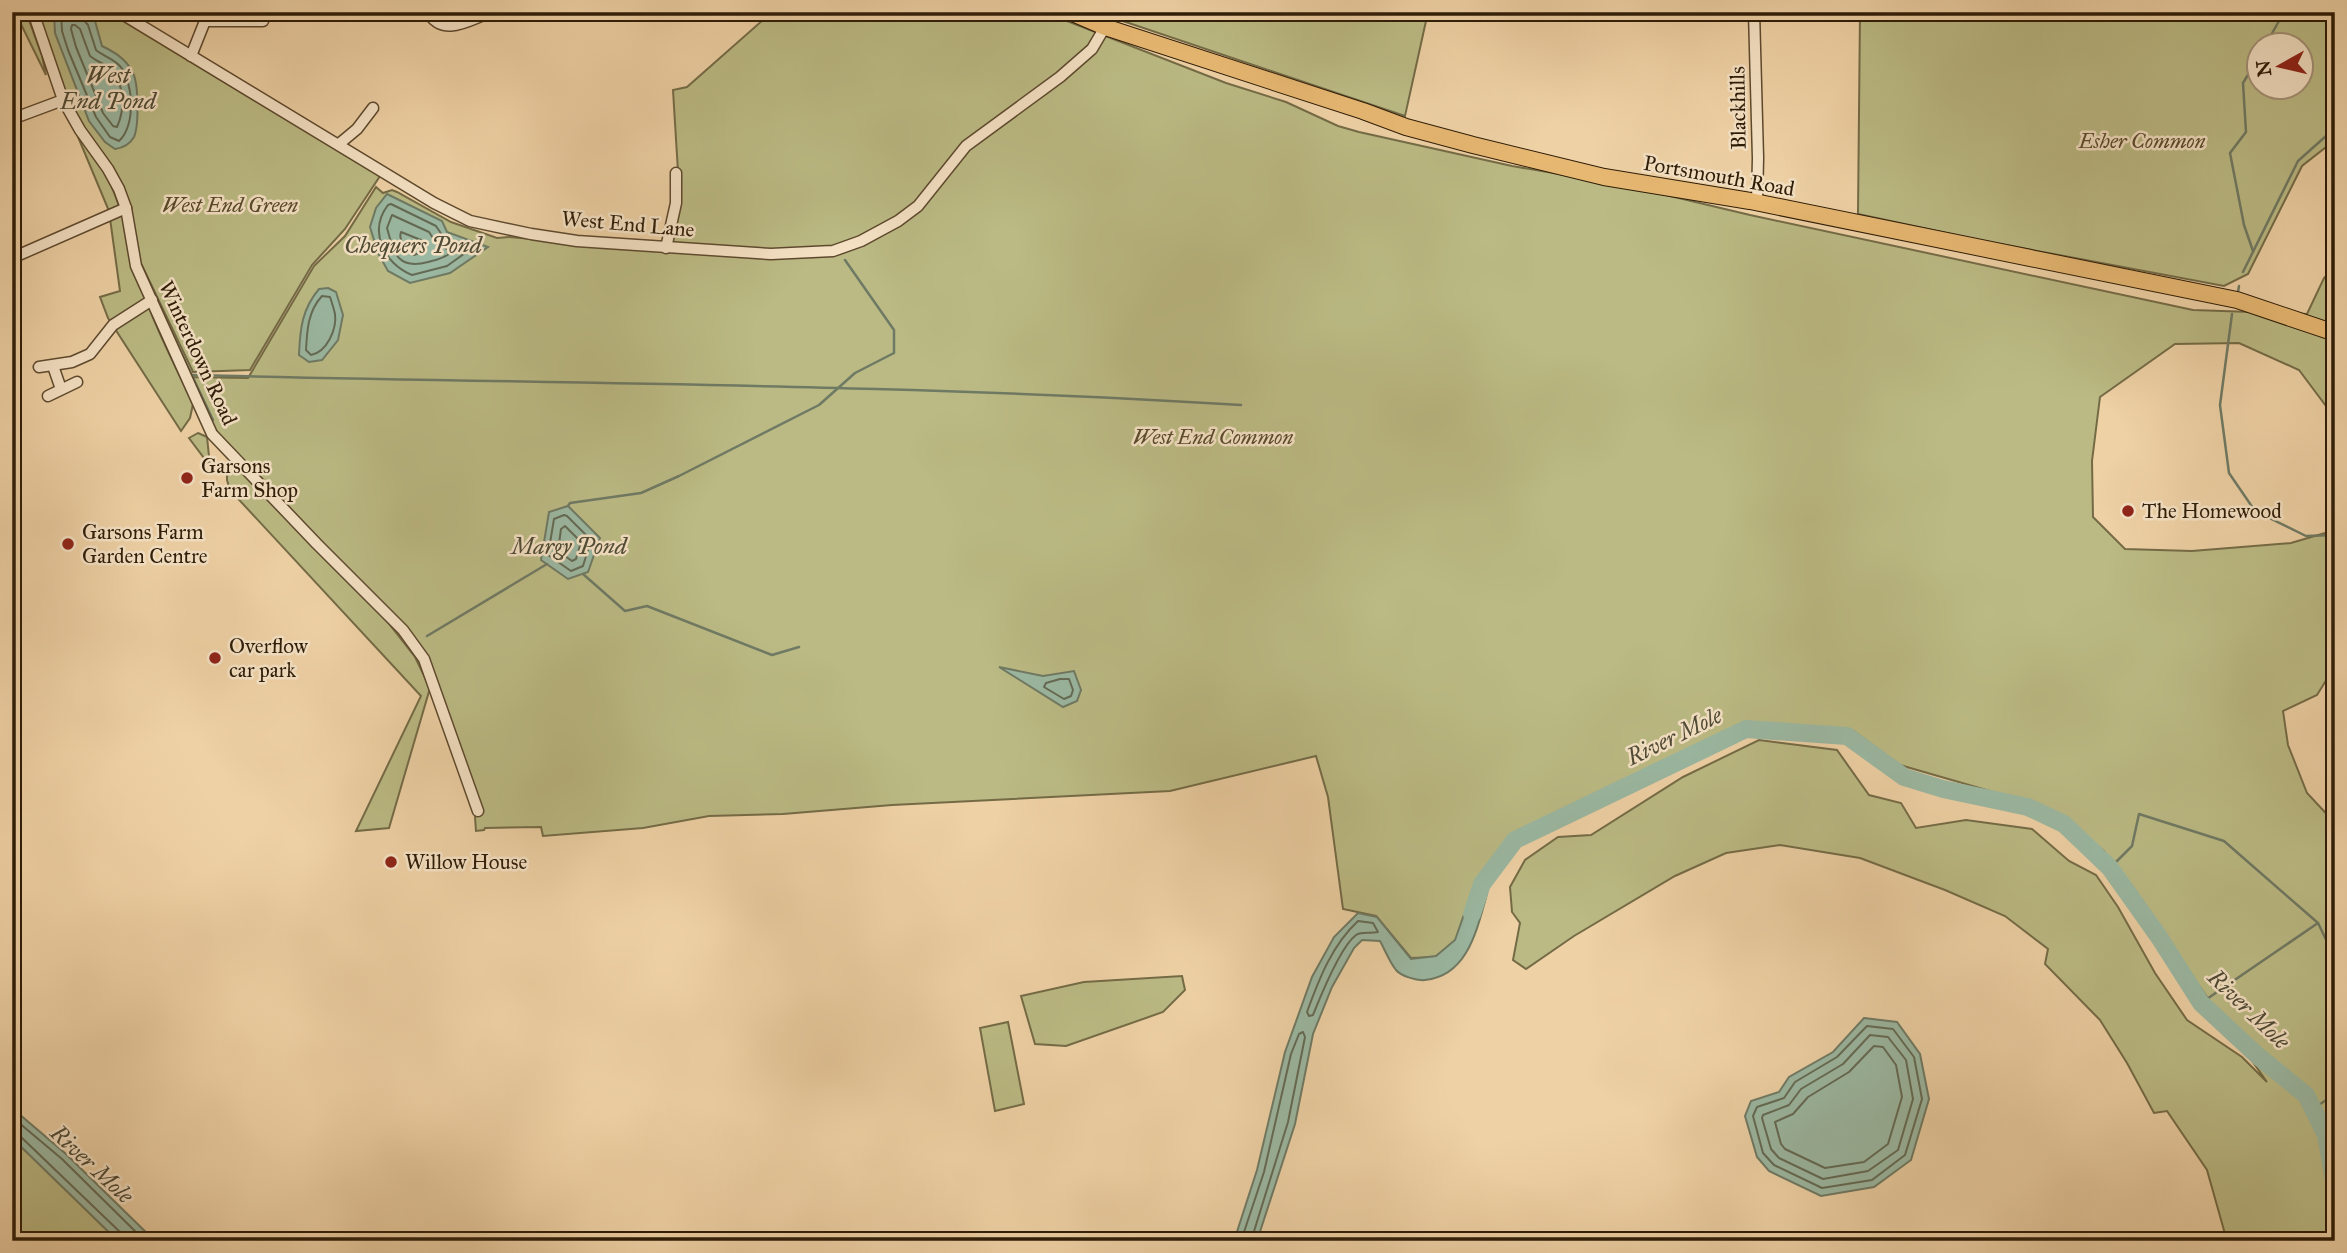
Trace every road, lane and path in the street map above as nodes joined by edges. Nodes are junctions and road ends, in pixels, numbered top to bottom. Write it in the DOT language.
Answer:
graph roads {
  1 [pos="33,12"];
  2 [pos="120,12"];
  3 [pos="428,12"];
  4 [pos="491,12"];
  5 [pos="1070,12"];
  6 [pos="1754,12"];
  7 [pos="133,16"];
  8 [pos="263,21"];
  9 [pos="1105,27"];
  10 [pos="191,56"];
  11 [pos="63,100"];
  12 [pos="373,108"];
  13 [pos="12,119"];
  14 [pos="338,144"];
  15 [pos="676,173"];
  16 [pos="1757,202"];
  17 [pos="126,208"];
  18 [pos="666,248"];
  19 [pos="12,258"];
  20 [pos="152,300"];
  21 [pos="2335,333"];
  22 [pos="53,366"];
  23 [pos="39,367"];
  24 [pos="77,382"];
  25 [pos="61,389"];
  26 [pos="48,396"];
  27 [pos="478,811"];
  1 -- 11 [label="street, Winterdown Road"];
  2 -- 7 [label="street, West End Lane"];
  3 -- 4 [label="street"];
  5 -- 9 [label="main road, Portsmouth Road"];
  6 -- 16 [label="street, Blackhills"];
  7 -- 10 [label="street, West End Lane"];
  8 -- 10 [label="street"];
  9 -- 16 [label="main road, Portsmouth Road"];
  9 -- 18 [label="street, West End Lane"];
  10 -- 14 [label="street, West End Lane"];
  11 -- 13 [label="street"];
  11 -- 17 [label="street, Winterdown Road"];
  12 -- 14 [label="street"];
  14 -- 18 [label="street, West End Lane"];
  15 -- 18 [label="street"];
  16 -- 21 [label="main road, Portsmouth Road"];
  17 -- 19 [label="street"];
  17 -- 20 [label="street, Winterdown Road"];
  20 -- 22 [label="street"];
  20 -- 27 [label="street, Winterdown Road"];
  22 -- 23 [label="street"];
  22 -- 25 [label="street"];
  24 -- 25 [label="street"];
  25 -- 26 [label="street"];
}
